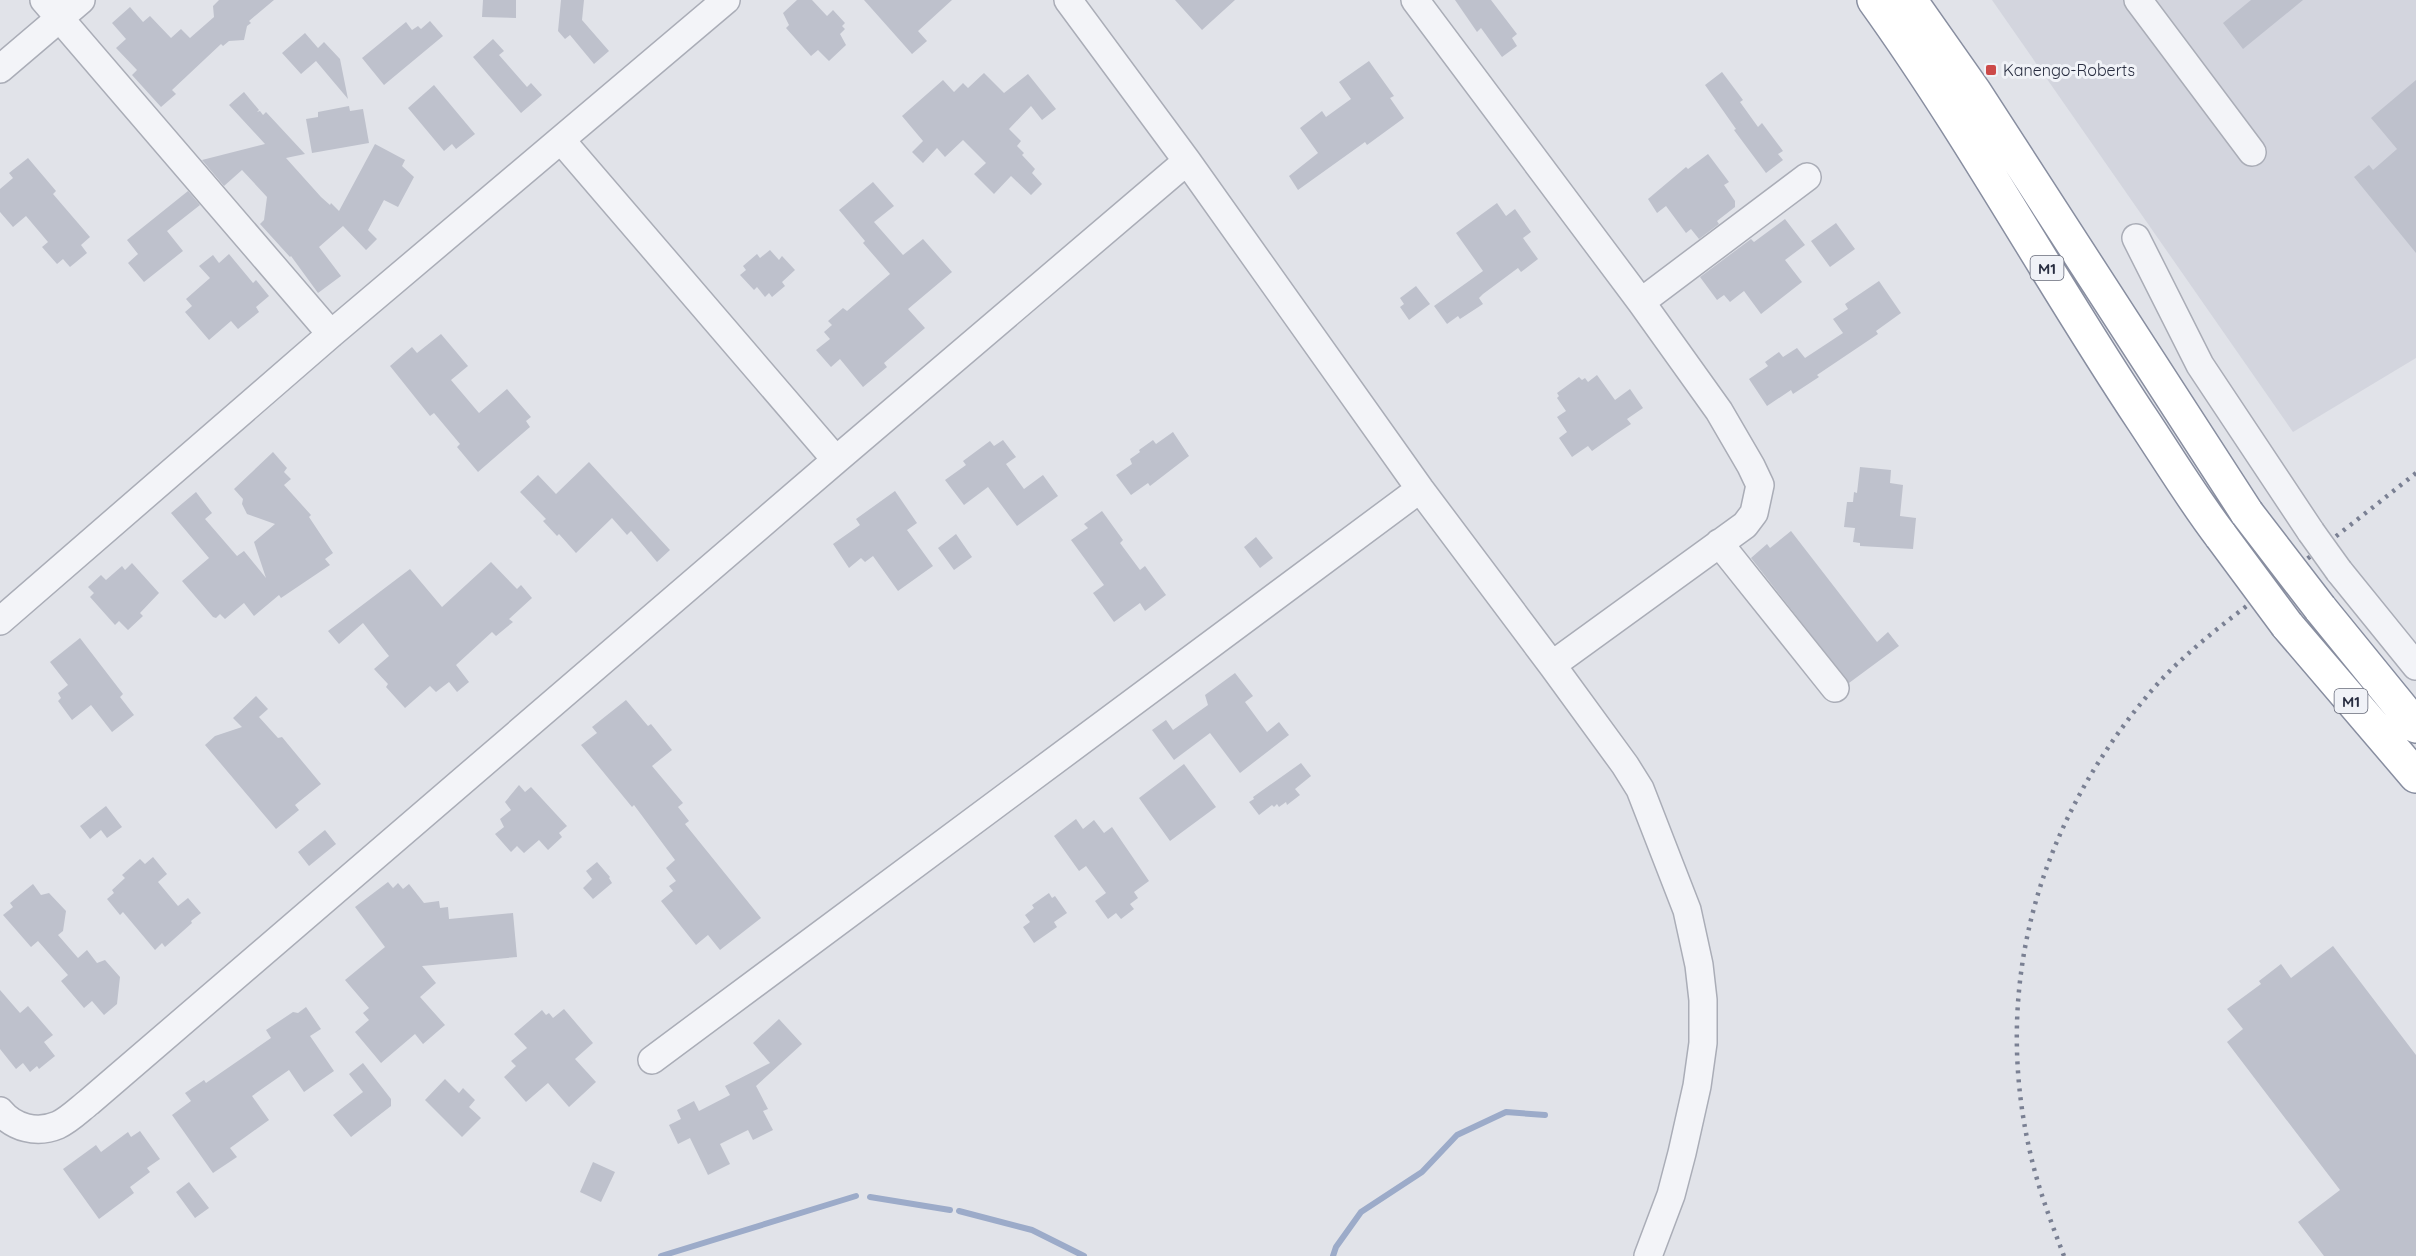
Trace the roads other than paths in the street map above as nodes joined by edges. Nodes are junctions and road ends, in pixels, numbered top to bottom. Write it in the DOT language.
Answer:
graph roads {
  1 [pos="81,0"];
  2 [pos="726,0"];
  3 [pos="1068,0"];
  4 [pos="1415,0"];
  5 [pos="1874,0"];
  6 [pos="1911,0"];
  7 [pos="2138,0"];
  8 [pos="52,9"];
  9 [pos="0,69"];
  10 [pos="561,140"];
  11 [pos="2252,152"];
  12 [pos="1187,161"];
  13 [pos="1807,177"];
  14 [pos="2136,238"];
  15 [pos="1641,302"];
  16 [pos="331,334"];
  17 [pos="836,460"];
  18 [pos="1420,489"];
  19 [pos="1719,543"];
  20 [pos="0,621"];
  21 [pos="1552,664"];
  22 [pos="2416,666"];
  23 [pos="1835,688"];
  24 [pos="2416,726"];
  25 [pos="2416,776"];
  26 [pos="652,1060"];
  27 [pos="0,1111"];
  28 [pos="1647,1256"];
  1 -- 8 [label="street"];
  2 -- 10 [label="street"];
  3 -- 12 [label="street"];
  4 -- 15 [label="street"];
  5 -- 25 [label="highway, M1, bridge"];
  6 -- 24 [label="highway, M1, bridge"];
  7 -- 11 [label="street"];
  8 -- 9 [label="street"];
  8 -- 16 [label="street"];
  10 -- 16 [label="street"];
  10 -- 17 [label="street"];
  12 -- 17 [label="street"];
  12 -- 18 [label="street"];
  13 -- 15 [label="street"];
  14 -- 22 [label="street, bridge"];
  15 -- 19 [label="street"];
  16 -- 20 [label="street"];
  17 -- 27 [label="street"];
  18 -- 21 [label="street"];
  18 -- 26 [label="street"];
  19 -- 21 [label="street"];
  19 -- 23 [label="street"];
  21 -- 28 [label="street"];
}
